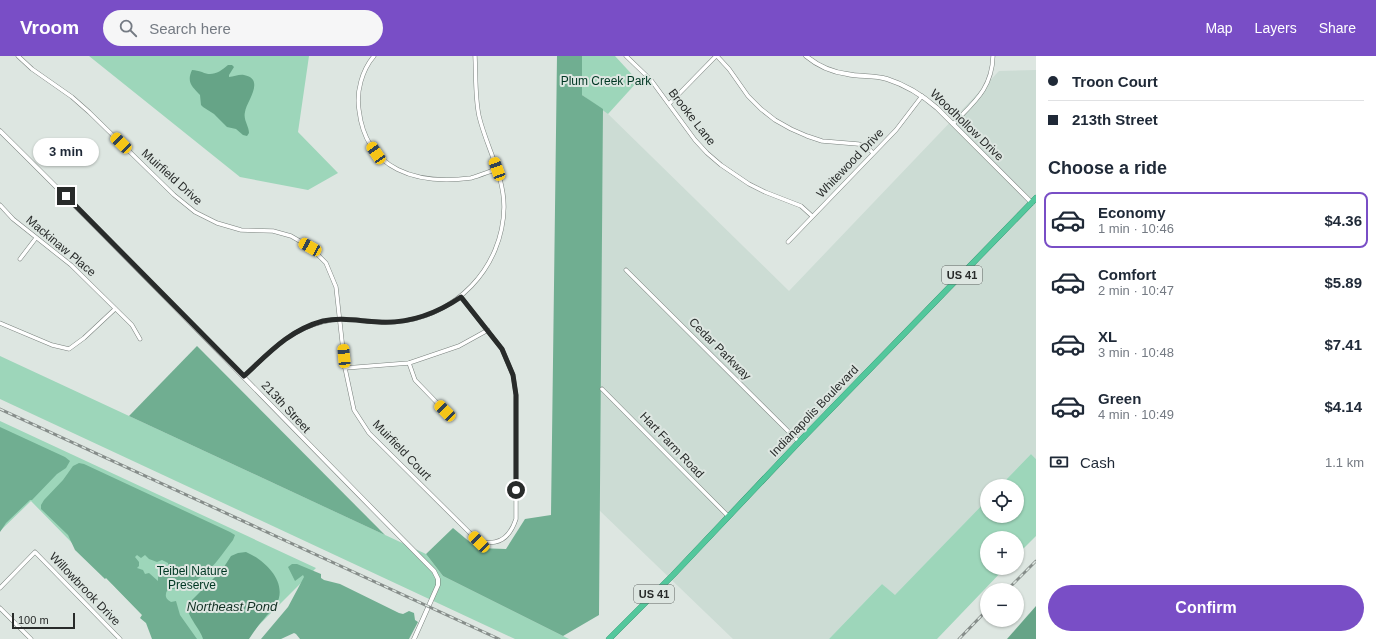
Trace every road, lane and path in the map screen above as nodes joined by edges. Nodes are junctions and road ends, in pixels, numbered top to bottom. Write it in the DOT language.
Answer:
graph roads {
  1 [pos="18,56"];
  2 [pos="374,56"];
  3 [pos="475,56"];
  4 [pos="626,56"];
  5 [pos="717,56"];
  6 [pos="806,56"];
  7 [pos="815,56"];
  8 [pos="993,56"];
  9 [pos="812,61"];
  10 [pos="922,96"];
  11 [pos="669,104"];
  12 [pos="953,124"];
  13 [pos="0,131"];
  14 [pos="873,153"];
  15 [pos="497,169"];
  16 [pos="1035,202"];
  17 [pos="0,205"];
  18 [pos="812,216"];
  19 [pos="36,238"];
  20 [pos="788,242"];
  21 [pos="20,259"];
  22 [pos="626,270"];
  23 [pos="461,297"];
  24 [pos="115,309"];
  25 [pos="340,319"];
  26 [pos="0,323"];
  27 [pos="488,330"];
  28 [pos="140,339"];
  29 [pos="409,363"];
  30 [pos="345,368"];
  31 [pos="244,376"];
  32 [pos="602,389"];
  33 [pos="445,411"];
  34 [pos="799,442"];
  35 [pos="728,516"];
  36 [pos="0,588"];
  37 [pos="0,608"];
  38 [pos="611,637"];
  39 [pos="31,639"];
  40 [pos="120,639"];
  41 [pos="414,639"];
  1 -- 25 [label="street, Muirfield Drive"];
  2 -- 15 [label="street"];
  3 -- 15 [label="street"];
  4 -- 11 [label="street, Brooke Lane"];
  5 -- 11 [label="street"];
  5 -- 14 [label="street"];
  6 -- 9 [label="street, Woodhollow Drive"];
  7 -- 9 [label="street"];
  8 -- 12 [label="street"];
  9 -- 10 [label="street, Woodhollow Drive"];
  10 -- 12 [label="street, Woodhollow Drive"];
  10 -- 14 [label="street, Whitewood Drive"];
  11 -- 18 [label="street, Brooke Lane"];
  12 -- 16 [label="street, Woodhollow Drive"];
  13 -- 31 [label="street, 213th Street"];
  14 -- 18 [label="street, Whitewood Drive"];
  15 -- 23 [label="street"];
  16 -- 34 [label="highway, Indianapolis Boulevard / US 41"];
  17 -- 19 [label="street, Mackinaw Place"];
  18 -- 20 [label="street, Whitewood Drive"];
  19 -- 21 [label="street"];
  19 -- 24 [label="street, Mackinaw Place"];
  22 -- 34 [label="street, Cedar Parkway"];
  23 -- 25 [label="street"];
  23 -- 27 [label="street"];
  24 -- 26 [label="street"];
  24 -- 28 [label="street, Mackinaw Place"];
  25 -- 30 [label="street, Muirfield Court"];
  25 -- 31 [label="street"];
  27 -- 29 [label="street"];
  27 -- 30 [label="street, Muirfield Court"];
  29 -- 30 [label="street"];
  29 -- 33 [label="street"];
  31 -- 41 [label="street, 213th Street"];
  32 -- 35 [label="street, Hart Farm Road"];
  34 -- 35 [label="highway, Indianapolis Boulevard / US 41"];
  35 -- 38 [label="highway, Indianapolis Boulevard / US 41"];
  36 -- 40 [label="street, Willowbrook Drive"];
  37 -- 39 [label="street"];
}
